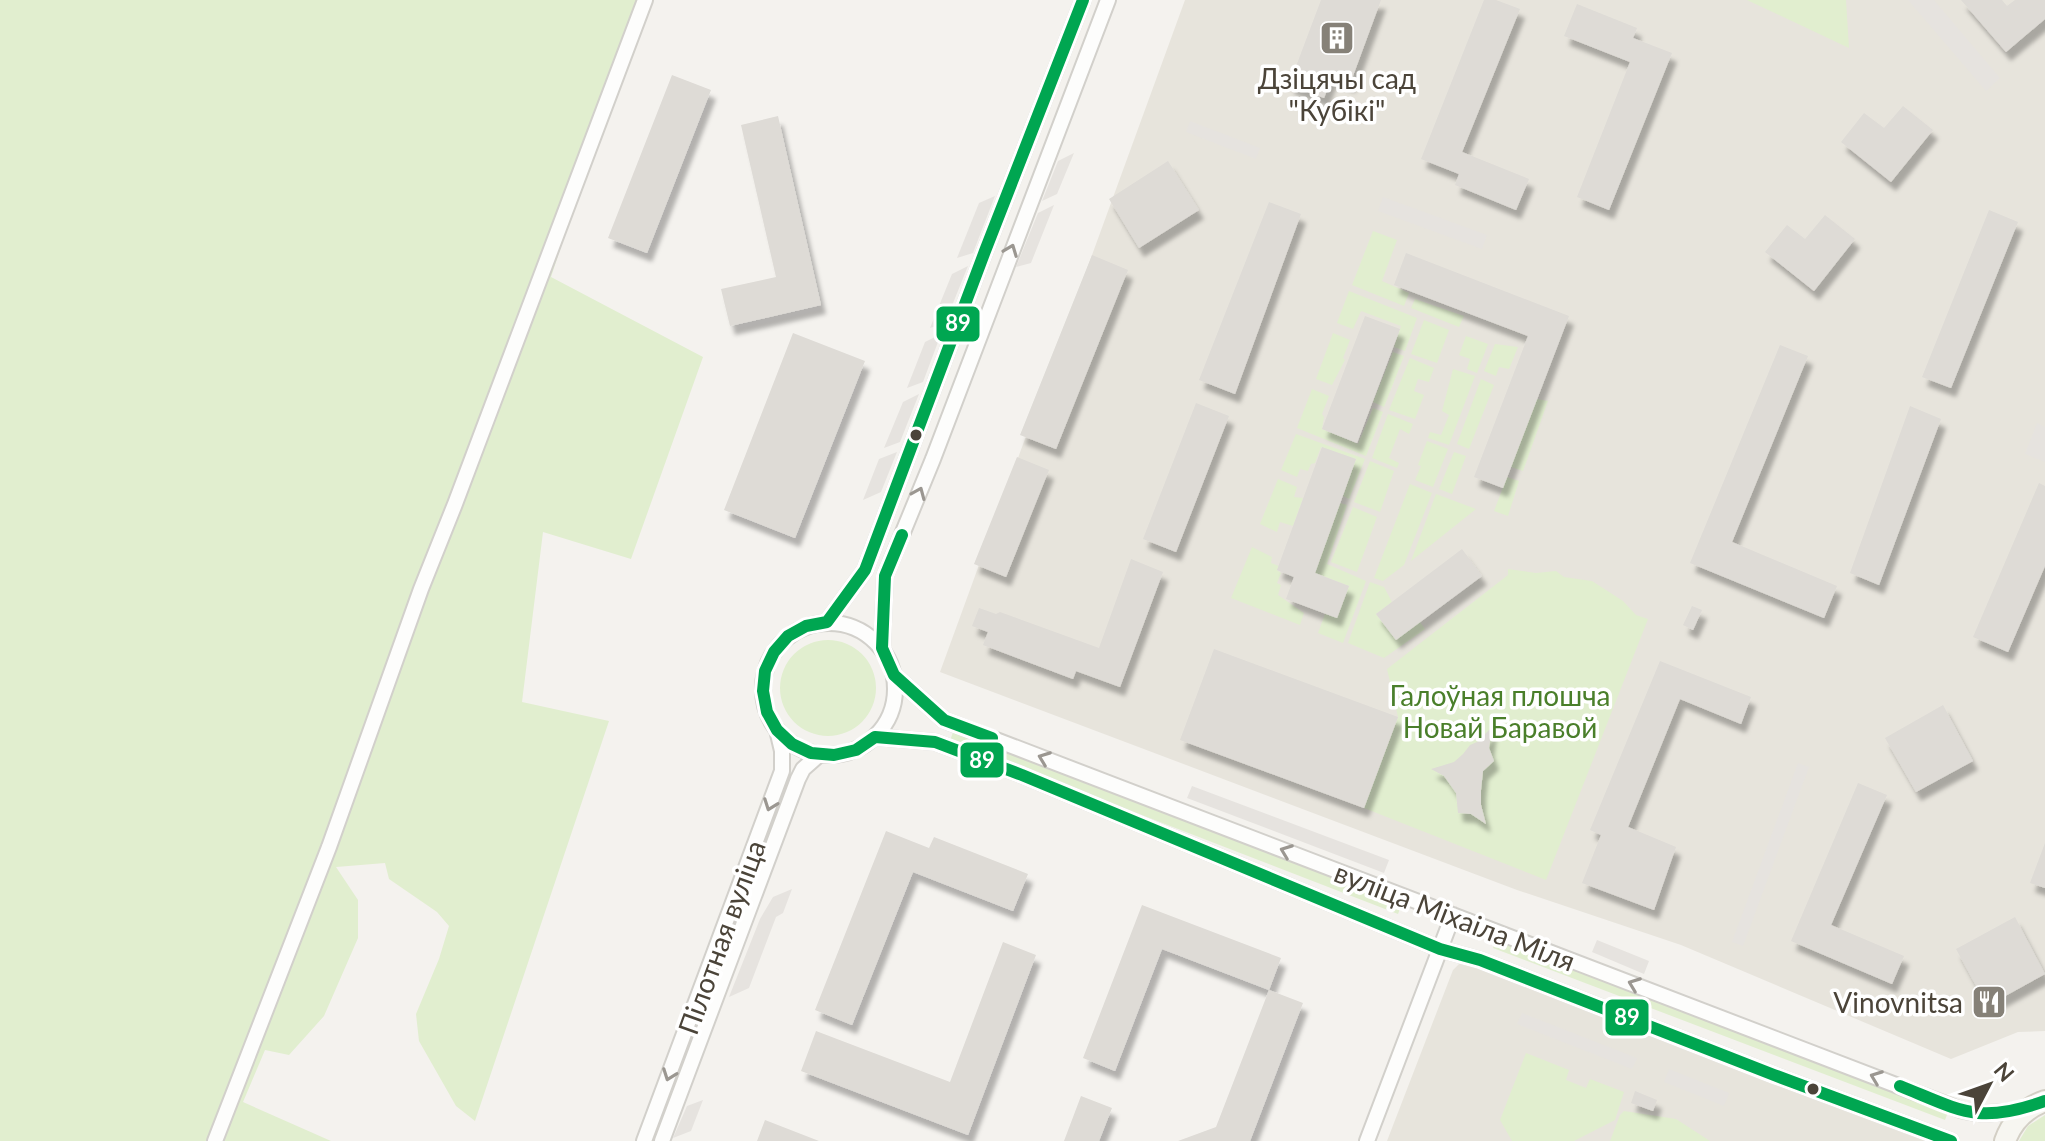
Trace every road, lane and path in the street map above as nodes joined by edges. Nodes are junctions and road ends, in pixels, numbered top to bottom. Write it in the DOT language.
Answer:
graph roads {
  1 [pos="645,0"];
  2 [pos="1083,0"];
  3 [pos="1108,0"];
  4 [pos="827,622"];
  5 [pos="882,648"];
  6 [pos="894,675"];
  7 [pos="777,730"];
  8 [pos="875,737"];
  9 [pos="820,754"];
  10 [pos="1453,915"];
  11 [pos="1440,949"];
  12 [pos="2041,1102"];
  13 [pos="215,1141"];
  14 [pos="644,1141"];
  15 [pos="662,1141"];
  16 [pos="1367,1141"];
  17 [pos="1951,1141"];
  18 [pos="2005,1141"];
  1 -- 13 [label="street"];
  2 -- 4 [label="street"];
  5 -- 3 [label="street, one-way"];
  4 -- 5 [label="street"];
  4 -- 7 [label="street"];
  5 -- 6 [label="street"];
  6 -- 8 [label="street"];
  10 -- 6 [label="street, вуліца Міхаіла Міля, one-way"];
  7 -- 9 [label="street"];
  7 -- 14 [label="street, Пілотная вуліца, one-way"];
  8 -- 9 [label="street"];
  8 -- 11 [label="street, вуліца Міхаіла Міля"];
  9 -- 15 [label="street, Пілотная вуліца"];
  10 -- 11 [label="street"];
  12 -- 10 [label="street, вуліца Міхаіла Міля, one-way"];
  11 -- 16 [label="street"];
  11 -- 17 [label="street, вуліца Міхаіла Міля"];
  12 -- 18 [label="main road"];
}
